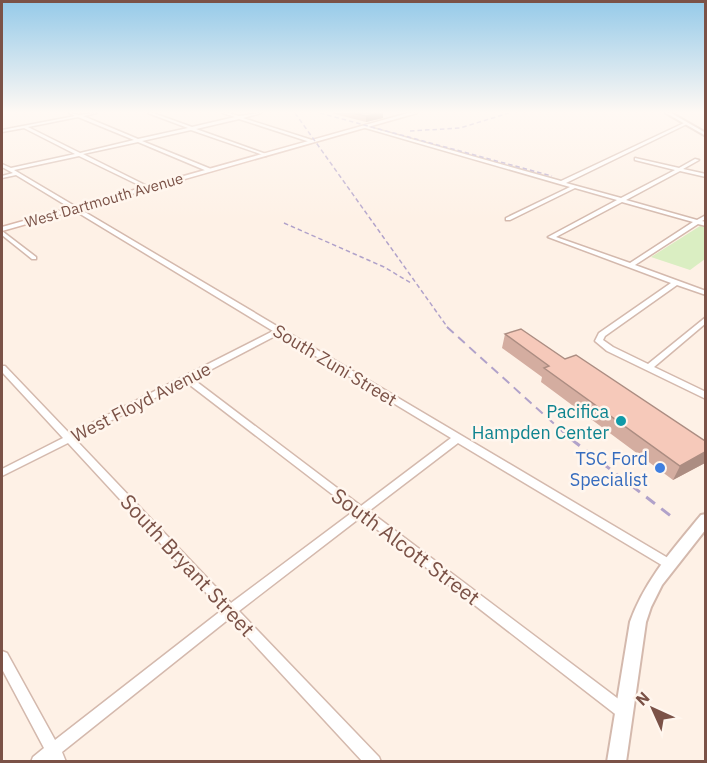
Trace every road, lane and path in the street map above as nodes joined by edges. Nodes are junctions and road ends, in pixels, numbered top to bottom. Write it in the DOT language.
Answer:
graph roads {
  1 [pos="69,149"];
  2 [pos="104,149"];
  3 [pos="157,149"];
  4 [pos="249,149"];
  5 [pos="283,149"];
  6 [pos="440,149"];
  7 [pos="634,149"];
  8 [pos="80,154"];
  9 [pos="264,154"];
  10 [pos="637,159"];
  11 [pos="697,160"];
  12 [pos="2,165"];
  13 [pos="679,169"];
  14 [pos="10,170"];
  15 [pos="209,170"];
  16 [pos="16,174"];
  17 [pos="705,176"];
  18 [pos="2,177"];
  19 [pos="561,183"];
  20 [pos="574,187"];
  21 [pos="147,188"];
  22 [pos="620,200"];
  23 [pos="74,208"];
  24 [pos="705,216"];
  25 [pos="508,219"];
  26 [pos="697,222"];
  27 [pos="705,225"];
  28 [pos="2,231"];
  29 [pos="34,258"];
  30 [pos="630,266"];
  31 [pos="676,282"];
  32 [pos="705,293"];
  33 [pos="705,319"];
  34 [pos="279,331"];
  35 [pos="2,368"];
  36 [pos="648,368"];
  37 [pos="188,379"];
  38 [pos="705,396"];
  39 [pos="458,438"];
  40 [pos="68,439"];
  41 [pos="2,473"];
  42 [pos="362,512"];
  43 [pos="705,519"];
  44 [pos="669,564"];
  45 [pos="231,610"];
  46 [pos="2,657"];
  47 [pos="625,713"];
  48 [pos="56,756"];
  49 [pos="38,762"];
  50 [pos="374,762"];
  51 [pos="616,762"];
  1 -- 8 [label="street"];
  2 -- 8 [label="street"];
  3 -- 15 [label="street"];
  4 -- 9 [label="street"];
  5 -- 9 [label="main road, West Dartmouth Avenue"];
  6 -- 19 [label="street"];
  7 -- 19 [label="street"];
  8 -- 14 [label="street"];
  8 -- 21 [label="street"];
  9 -- 15 [label="main road, West Dartmouth Avenue"];
  10 -- 13 [label="street"];
  11 -- 13 [label="street"];
  12 -- 14 [label="street, South Zuni Street"];
  13 -- 17 [label="street"];
  13 -- 22 [label="street"];
  14 -- 16 [label="street, South Zuni Street"];
  15 -- 21 [label="main road, West Dartmouth Avenue"];
  16 -- 18 [label="street"];
  16 -- 23 [label="street, South Zuni Street"];
  19 -- 20 [label="street"];
  20 -- 22 [label="street"];
  20 -- 25 [label="street"];
  21 -- 23 [label="main road, West Dartmouth Avenue"];
  22 -- 26 [label="street"];
  22 -- 30 [label="street"];
  23 -- 28 [label="main road, West Dartmouth Avenue"];
  23 -- 34 [label="street, South Zuni Street"];
  24 -- 26 [label="street"];
  26 -- 27 [label="street"];
  26 -- 30 [label="street"];
  28 -- 29 [label="street"];
  30 -- 31 [label="street"];
  31 -- 32 [label="street"];
  31 -- 36 [label="street"];
  33 -- 36 [label="street"];
  34 -- 37 [label="street, West Floyd Avenue"];
  34 -- 39 [label="street, South Zuni Street"];
  35 -- 40 [label="street, South Bryant Street"];
  36 -- 38 [label="street"];
  37 -- 40 [label="street, West Floyd Avenue"];
  37 -- 42 [label="street, South Alcott Street"];
  39 -- 42 [label="street"];
  39 -- 44 [label="street, South Zuni Street"];
  40 -- 41 [label="street, West Floyd Avenue"];
  40 -- 45 [label="street, South Bryant Street"];
  42 -- 45 [label="street"];
  42 -- 47 [label="street, South Alcott Street"];
  43 -- 44 [label="street"];
  44 -- 47 [label="street"];
  45 -- 48 [label="street"];
  45 -- 50 [label="street, South Bryant Street"];
  46 -- 48 [label="street"];
  47 -- 51 [label="street"];
  48 -- 49 [label="street"];
}
